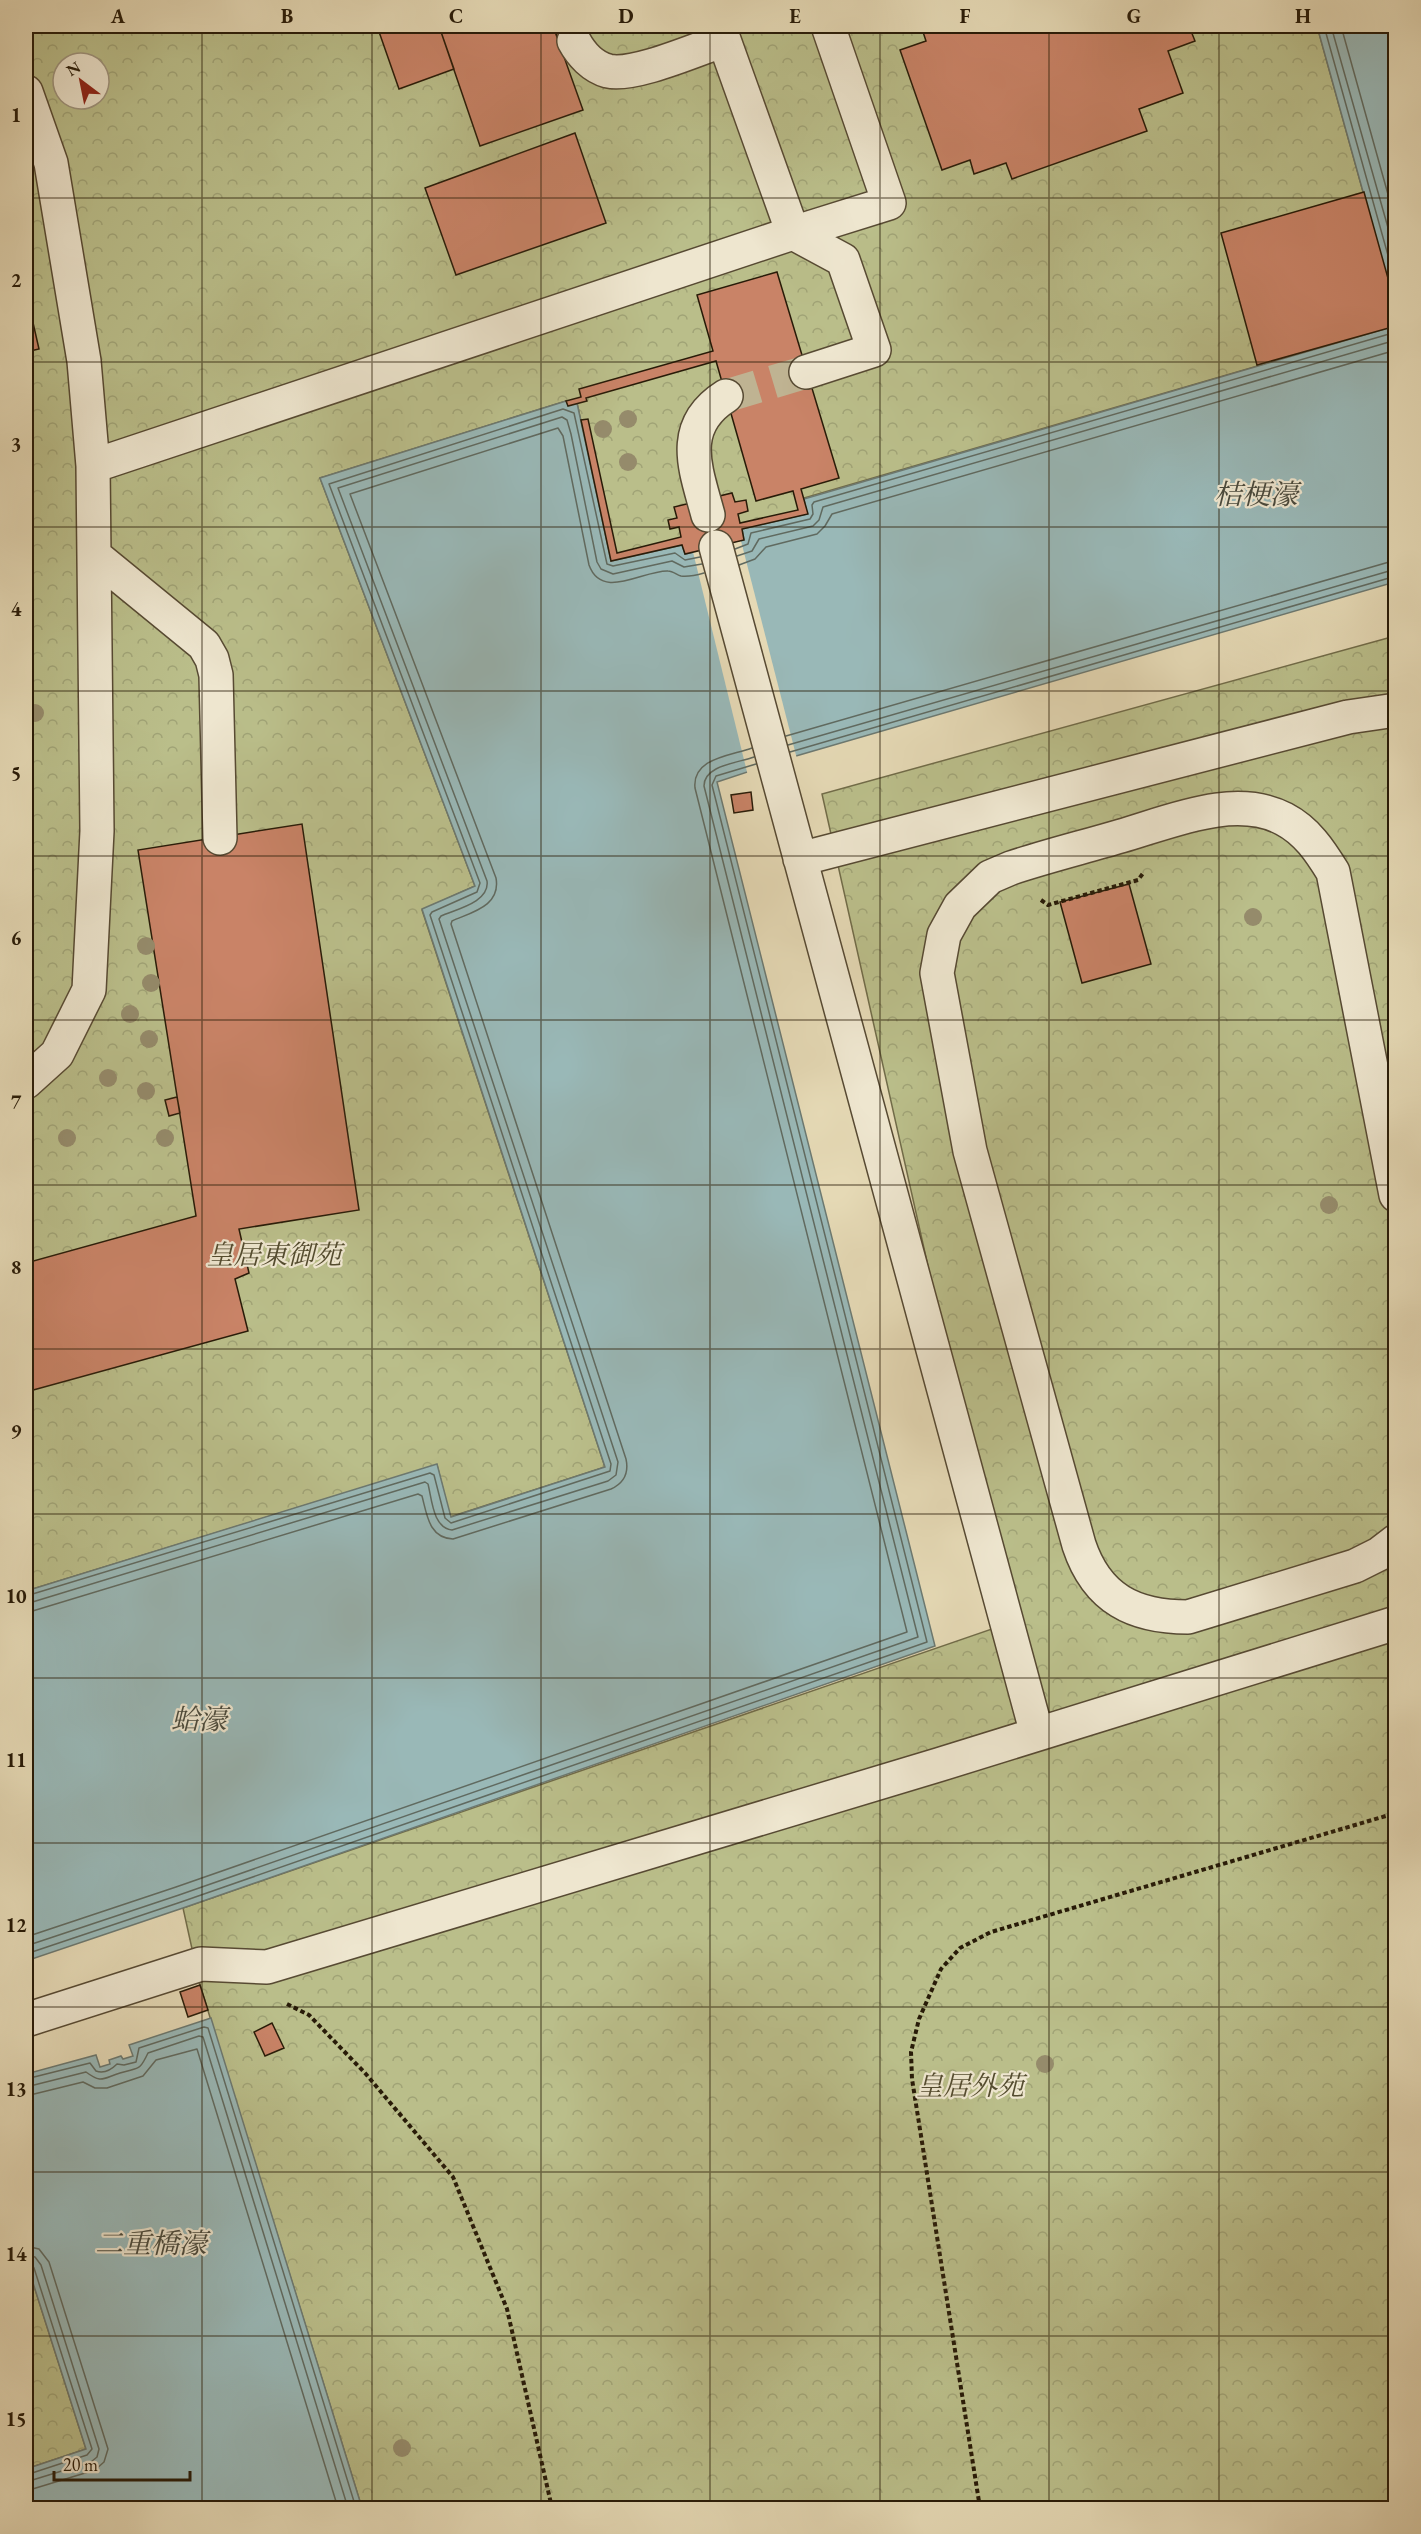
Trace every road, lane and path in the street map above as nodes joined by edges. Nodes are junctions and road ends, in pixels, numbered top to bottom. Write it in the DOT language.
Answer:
graph roads {
  1 [pos="828,26"];
  2 [pos="722,33"];
  3 [pos="574,41"];
  4 [pos="26,92"];
  5 [pos="793,233"];
  6 [pos="806,372"];
  7 [pos="726,396"];
  8 [pos="93,466"];
  9 [pos="708,516"];
  10 [pos="717,547"];
  11 [pos="94,555"];
  12 [pos="1395,710"];
  13 [pos="220,838"];
  14 [pos="800,859"];
  15 [pos="26,1082"];
  16 [pos="1395,1194"];
  17 [pos="1395,1541"];
  18 [pos="1395,1623"];
  19 [pos="1037,1734"];
  20 [pos="1395,1813"];
  21 [pos="278,1999"];
  22 [pos="26,2020"];
  23 [pos="552,2508"];
  24 [pos="980,2508"];
  1 -- 5 [label="street"];
  2 -- 3 [label="street"];
  2 -- 5 [label="street"];
  4 -- 8 [label="street"];
  5 -- 6 [label="street"];
  5 -- 8 [label="street"];
  7 -- 9 [label="street"];
  8 -- 11 [label="street"];
  10 -- 14 [label="street"];
  11 -- 13 [label="street"];
  11 -- 15 [label="street"];
  12 -- 14 [label="street"];
  14 -- 19 [label="street"];
  16 -- 17 [label="street"];
  18 -- 19 [label="street"];
  19 -- 22 [label="street"];
  20 -- 24 [label="path"];
  21 -- 23 [label="path"];
}
